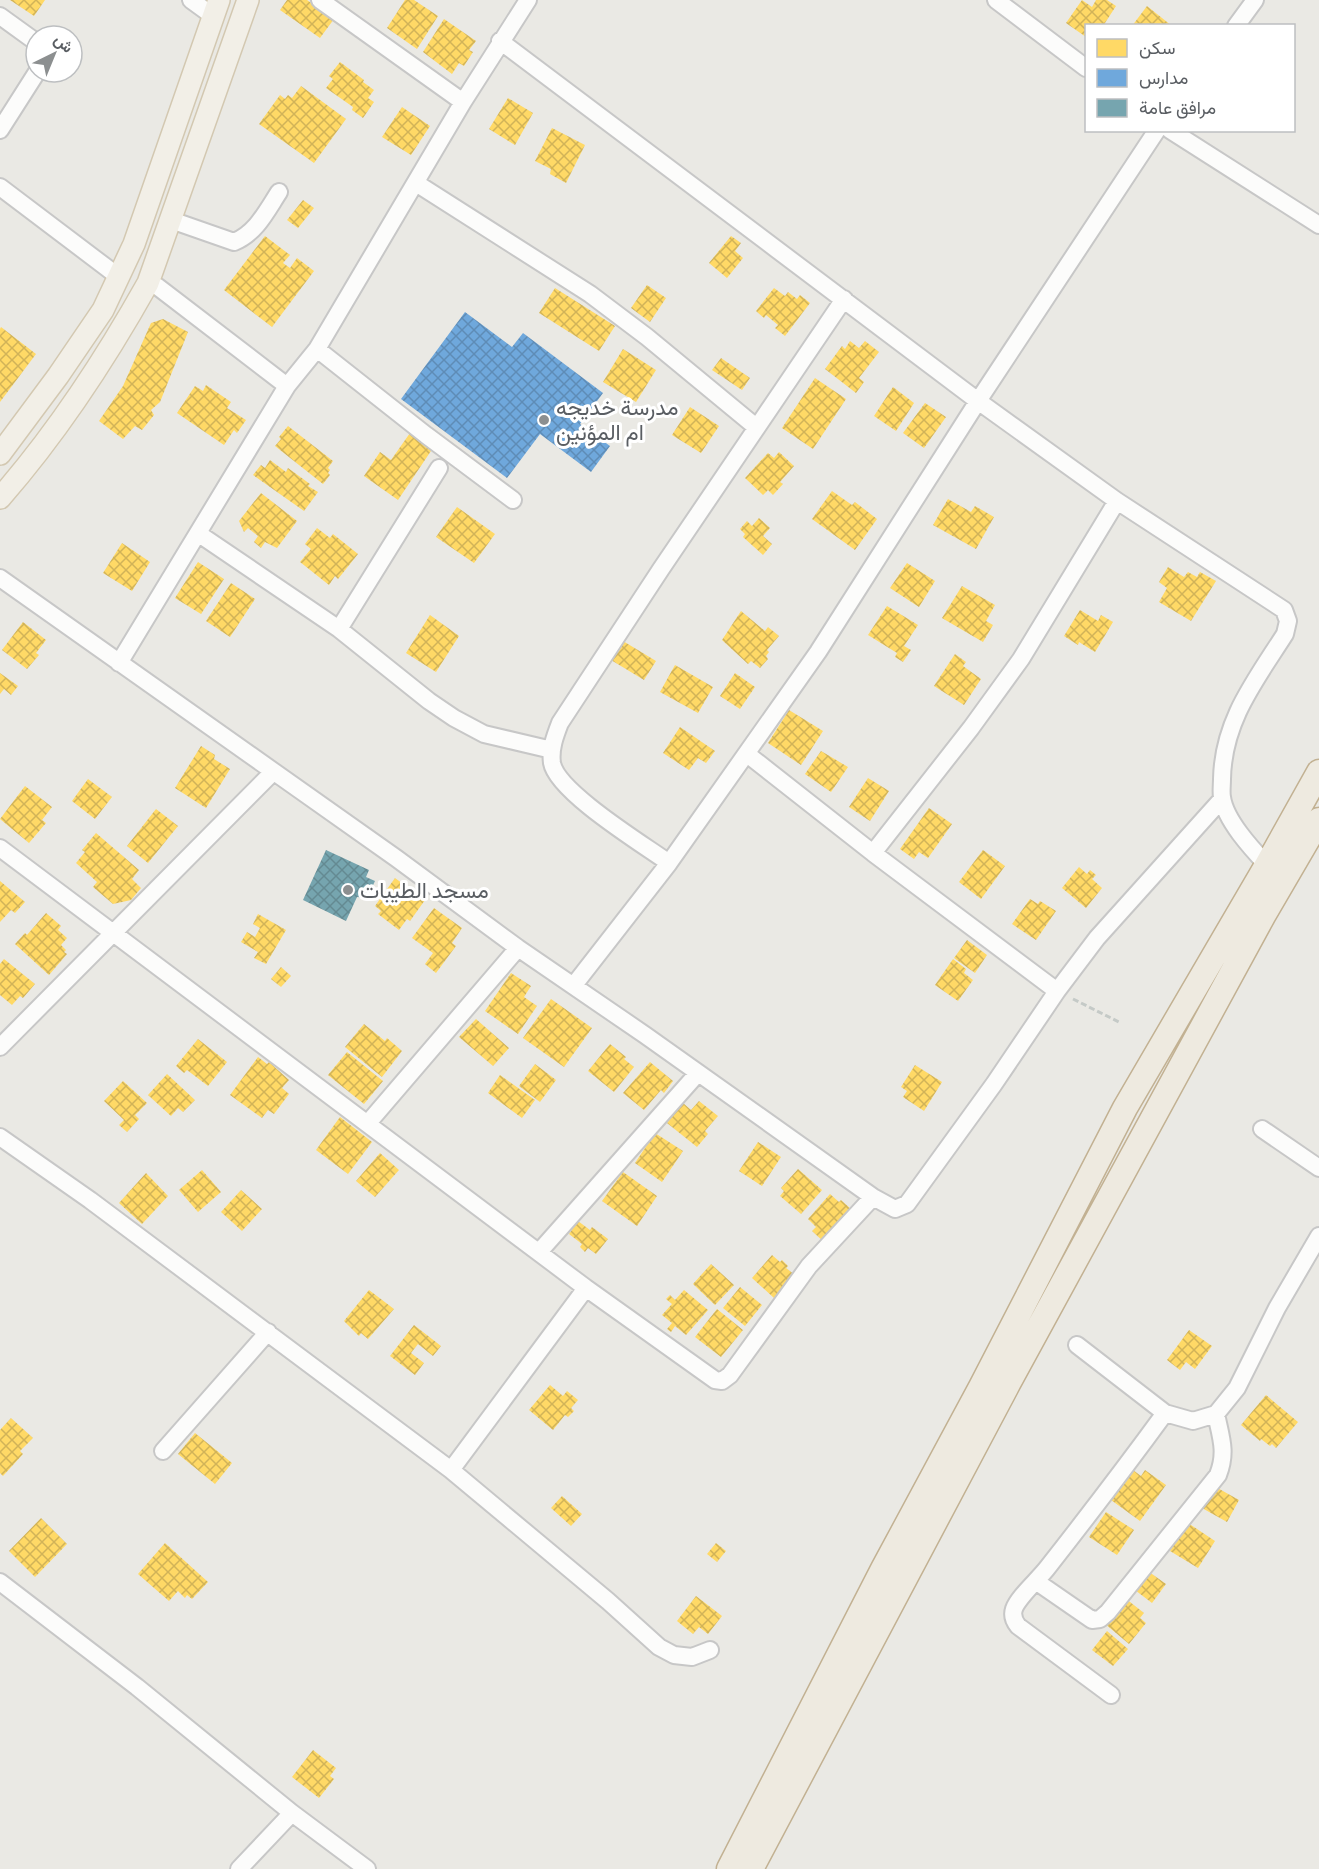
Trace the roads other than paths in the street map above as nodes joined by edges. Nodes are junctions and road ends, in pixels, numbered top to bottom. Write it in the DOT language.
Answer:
graph roads {
  1 [pos="191,0"];
  2 [pos="248,0"];
  3 [pos="320,0"];
  4 [pos="528,0"];
  5 [pos="996,0"];
  6 [pos="1255,0"];
  7 [pos="216,8"];
  8 [pos="0,16"];
  9 [pos="1237,24"];
  10 [pos="24,33"];
  11 [pos="500,40"];
  12 [pos="1085,68"];
  13 [pos="29,84"];
  14 [pos="463,102"];
  15 [pos="0,130"];
  16 [pos="1156,132"];
  17 [pos="1173,132"];
  18 [pos="416,183"];
  19 [pos="0,188"];
  20 [pos="279,192"];
  21 [pos="171,220"];
  22 [pos="1319,225"];
  23 [pos="119,277"];
  24 [pos="148,283"];
  25 [pos="844,299"];
  26 [pos="317,349"];
  27 [pos="287,386"];
  28 [pos="978,401"];
  29 [pos="756,427"];
  30 [pos="0,454"];
  31 [pos="439,468"];
  32 [pos="0,498"];
  33 [pos="513,500"];
  34 [pos="1117,501"];
  35 [pos="199,534"];
  36 [pos="0,578"];
  37 [pos="339,629"];
  38 [pos="119,663"];
  39 [pos="552,750"];
  40 [pos="747,754"];
  41 [pos="273,772"];
  42 [pos="1319,772"];
  43 [pos="1222,799"];
  44 [pos="1319,820"];
  45 [pos="0,848"];
  46 [pos="873,853"];
  47 [pos="669,864"];
  48 [pos="1267,866"];
  49 [pos="112,932"];
  50 [pos="518,948"];
  51 [pos="574,985"];
  52 [pos="1057,991"];
  53 [pos="0,1047"];
  54 [pos="698,1072"];
  55 [pos="368,1123"];
  56 [pos="1262,1130"];
  57 [pos="0,1137"];
  58 [pos="1319,1168"];
  59 [pos="873,1197"];
  60 [pos="1319,1236"];
  61 [pos="540,1252"];
  62 [pos="586,1288"];
  63 [pos="268,1332"];
  64 [pos="1077,1345"];
  65 [pos="1165,1413"];
  66 [pos="1216,1414"];
  67 [pos="163,1451"];
  68 [pos="451,1470"];
  69 [pos="0,1582"];
  70 [pos="1036,1582"];
  71 [pos="710,1650"];
  72 [pos="1111,1695"];
  73 [pos="292,1813"];
  74 [pos="239,1869"];
  75 [pos="367,1869"];
  76 [pos="729,1869"];
  77 [pos="751,1869"];
  1 -- 7 [label="street"];
  2 -- 21 [label="main road"];
  3 -- 14 [label="street"];
  4 -- 11 [label="street"];
  5 -- 12 [label="street"];
  6 -- 9 [label="street"];
  7 -- 23 [label="main road"];
  8 -- 10 [label="street"];
  11 -- 14 [label="street"];
  11 -- 25 [label="street"];
  13 -- 15 [label="street"];
  14 -- 18 [label="street"];
  16 -- 28 [label="street"];
  17 -- 22 [label="street"];
  18 -- 26 [label="street"];
  18 -- 29 [label="street"];
  19 -- 23 [label="street"];
  20 -- 21 [label="street"];
  21 -- 24 [label="main road"];
  23 -- 30 [label="main road"];
  24 -- 27 [label="street"];
  24 -- 32 [label="main road"];
  25 -- 28 [label="street"];
  25 -- 29 [label="street"];
  26 -- 27 [label="street"];
  26 -- 33 [label="street"];
  27 -- 35 [label="street"];
  28 -- 34 [label="street"];
  28 -- 40 [label="street"];
  29 -- 39 [label="street"];
  31 -- 37 [label="street"];
  34 -- 43 [label="street"];
  34 -- 46 [label="street"];
  35 -- 37 [label="street"];
  35 -- 38 [label="street"];
  36 -- 38 [label="street"];
  37 -- 39 [label="street"];
  38 -- 41 [label="street"];
  39 -- 47 [label="street"];
  40 -- 46 [label="street"];
  40 -- 47 [label="street"];
  41 -- 49 [label="street"];
  41 -- 50 [label="street"];
  42 -- 48 [label="highway"];
  43 -- 48 [label="street"];
  43 -- 52 [label="street"];
  44 -- 77 [label="highway"];
  45 -- 49 [label="street"];
  46 -- 52 [label="street"];
  47 -- 51 [label="street"];
  48 -- 76 [label="highway"];
  49 -- 53 [label="street"];
  49 -- 55 [label="street"];
  50 -- 51 [label="street"];
  50 -- 55 [label="street"];
  51 -- 54 [label="street"];
  52 -- 59 [label="street"];
  54 -- 59 [label="street"];
  54 -- 61 [label="street"];
  55 -- 61 [label="street"];
  56 -- 58 [label="street"];
  57 -- 63 [label="street"];
  59 -- 62 [label="street"];
  60 -- 66 [label="street"];
  61 -- 62 [label="street"];
  62 -- 68 [label="street"];
  63 -- 67 [label="street"];
  63 -- 68 [label="street"];
  64 -- 65 [label="street"];
  65 -- 66 [label="street"];
  65 -- 70 [label="street"];
  66 -- 70 [label="street"];
  68 -- 71 [label="street"];
  69 -- 73 [label="street"];
  70 -- 72 [label="street"];
  73 -- 74 [label="street"];
  73 -- 75 [label="street"];
}
